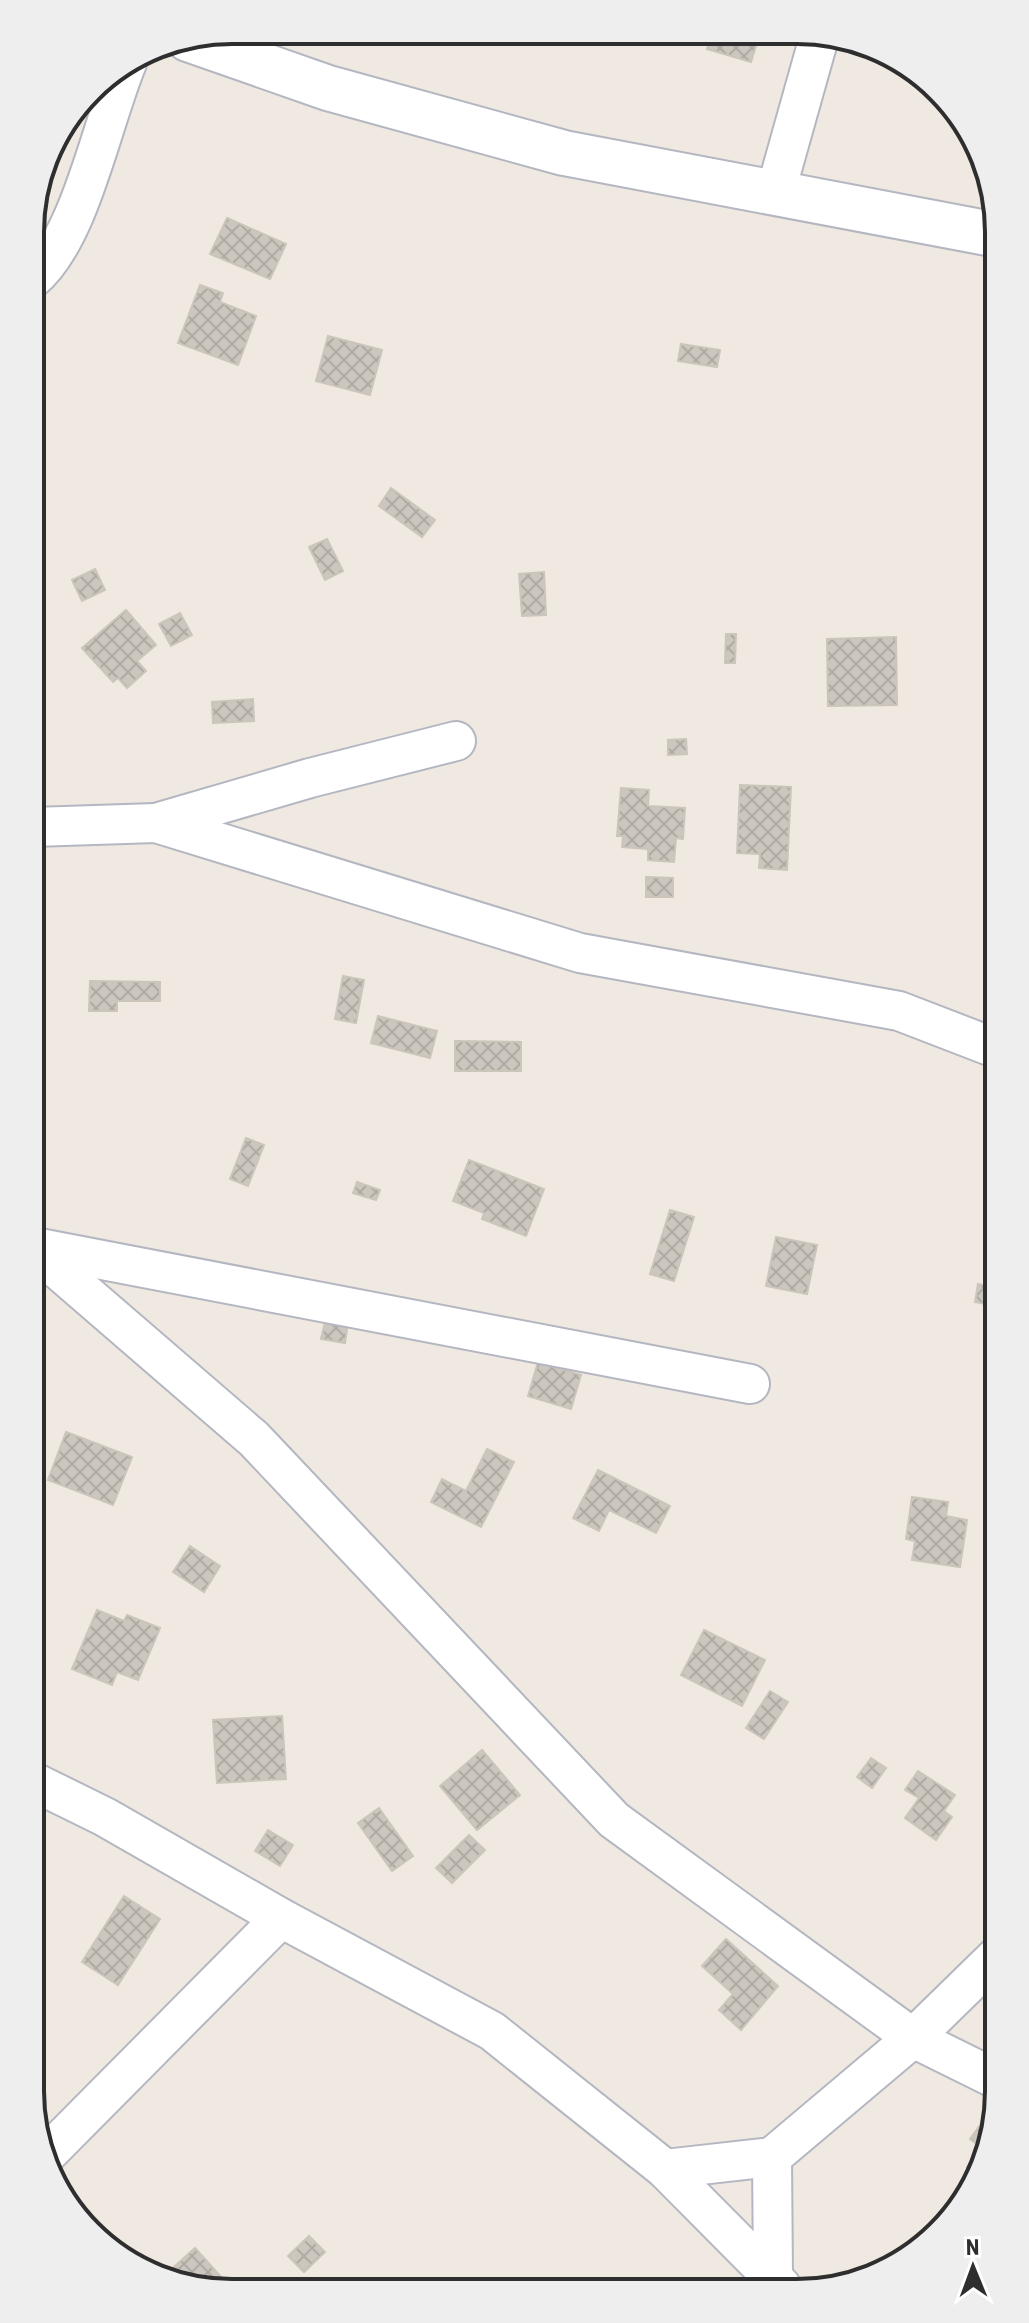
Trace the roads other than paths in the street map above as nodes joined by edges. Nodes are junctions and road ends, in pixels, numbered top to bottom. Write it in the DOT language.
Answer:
graph roads {
  1 [pos="817,45"];
  2 [pos="208,46"];
  3 [pos="121,81"];
  4 [pos="775,194"];
  5 [pos="985,233"];
  6 [pos="44,268"];
  7 [pos="456,741"];
  8 [pos="156,823"];
  9 [pos="44,827"];
  10 [pos="985,1044"];
  11 [pos="44,1250"];
  12 [pos="44,1257"];
  13 [pos="750,1384"];
  14 [pos="44,1787"];
  15 [pos="281,1918"];
  16 [pos="985,1968"];
  17 [pos="913,2038"];
  18 [pos="985,2074"];
  19 [pos="53,2148"];
  20 [pos="772,2157"];
  21 [pos="665,2169"];
  22 [pos="774,2279"];
  23 [pos="777,2279"];
  1 -- 4 [label="street"];
  2 -- 4 [label="street"];
  3 -- 6 [label="street"];
  4 -- 5 [label="street"];
  7 -- 8 [label="street"];
  8 -- 9 [label="street"];
  8 -- 10 [label="street"];
  11 -- 13 [label="street"];
  12 -- 17 [label="street"];
  14 -- 15 [label="street"];
  15 -- 19 [label="street"];
  15 -- 21 [label="street"];
  16 -- 17 [label="street"];
  17 -- 18 [label="street"];
  17 -- 20 [label="street"];
  20 -- 21 [label="street"];
  20 -- 23 [label="street"];
  21 -- 22 [label="street"];
}
